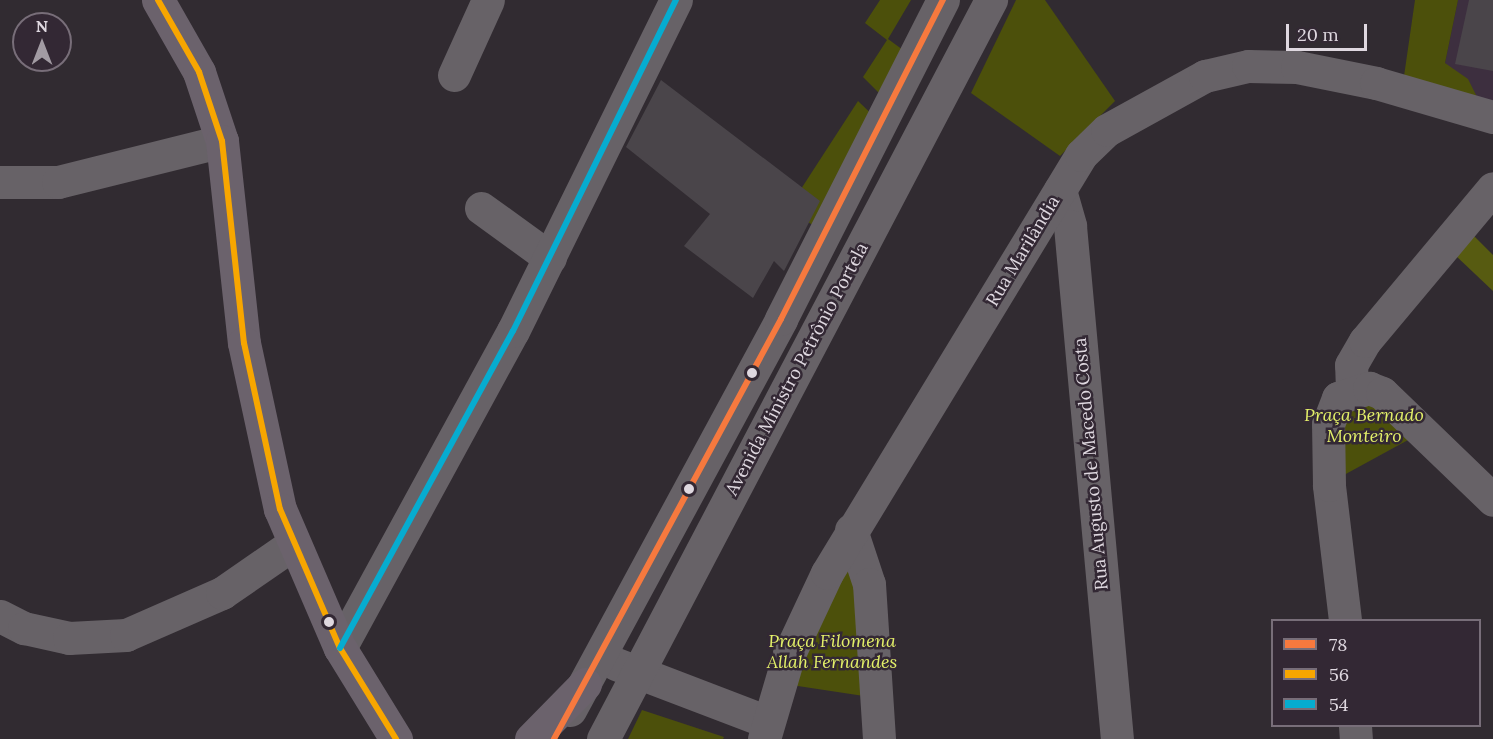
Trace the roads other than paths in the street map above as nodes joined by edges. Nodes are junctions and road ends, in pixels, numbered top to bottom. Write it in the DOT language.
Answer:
graph roads {
  1 [pos="159,0"];
  2 [pos="488,0"];
  3 [pos="676,0"];
  4 [pos="943,0"];
  5 [pos="991,0"];
  6 [pos="454,75"];
  7 [pos="1493,117"];
  8 [pos="222,141"];
  9 [pos="0,182"];
  10 [pos="1493,188"];
  11 [pos="1060,190"];
  12 [pos="481,208"];
  13 [pos="550,258"];
  14 [pos="1352,390"];
  15 [pos="1493,500"];
  16 [pos="851,530"];
  17 [pos="293,544"];
  18 [pos="0,616"];
  19 [pos="1345,619"];
  20 [pos="340,648"];
  21 [pos="601,656"];
  22 [pos="637,673"];
  23 [pos="585,684"];
  24 [pos="766,730"];
  25 [pos="396,739"];
  26 [pos="531,739"];
  27 [pos="554,739"];
  28 [pos="603,739"];
  29 [pos="879,739"];
  30 [pos="1117,739"];
  1 -- 8 [label="main road"];
  2 -- 6 [label="street"];
  3 -- 13 [label="street"];
  4 -- 21 [label="street, Avenida Ministro Petrônio Portela"];
  5 -- 22 [label="street, Avenida Ministro Petrônio Portela"];
  7 -- 11 [label="street, Rua Marilândia"];
  8 -- 9 [label="street"];
  8 -- 17 [label="main road"];
  10 -- 14 [label="street"];
  11 -- 16 [label="street, Rua Marilândia"];
  11 -- 30 [label="street, Rua Augusto de Macedo Costa"];
  12 -- 13 [label="street"];
  13 -- 20 [label="street"];
  14 -- 15 [label="street"];
  14 -- 19 [label="street"];
  16 -- 24 [label="street, Rua Marilândia"];
  16 -- 29 [label="street"];
  17 -- 18 [label="street"];
  17 -- 20 [label="main road"];
  20 -- 25 [label="main road"];
  21 -- 22 [label="street"];
  21 -- 23 [label="street, Avenida Ministro Petrônio Portela"];
  22 -- 24 [label="street"];
  22 -- 28 [label="street, Avenida Ministro Petrônio Portela"];
  23 -- 26 [label="main road"];
  23 -- 27 [label="street, Avenida Ministro Petrônio Portela"];
}
